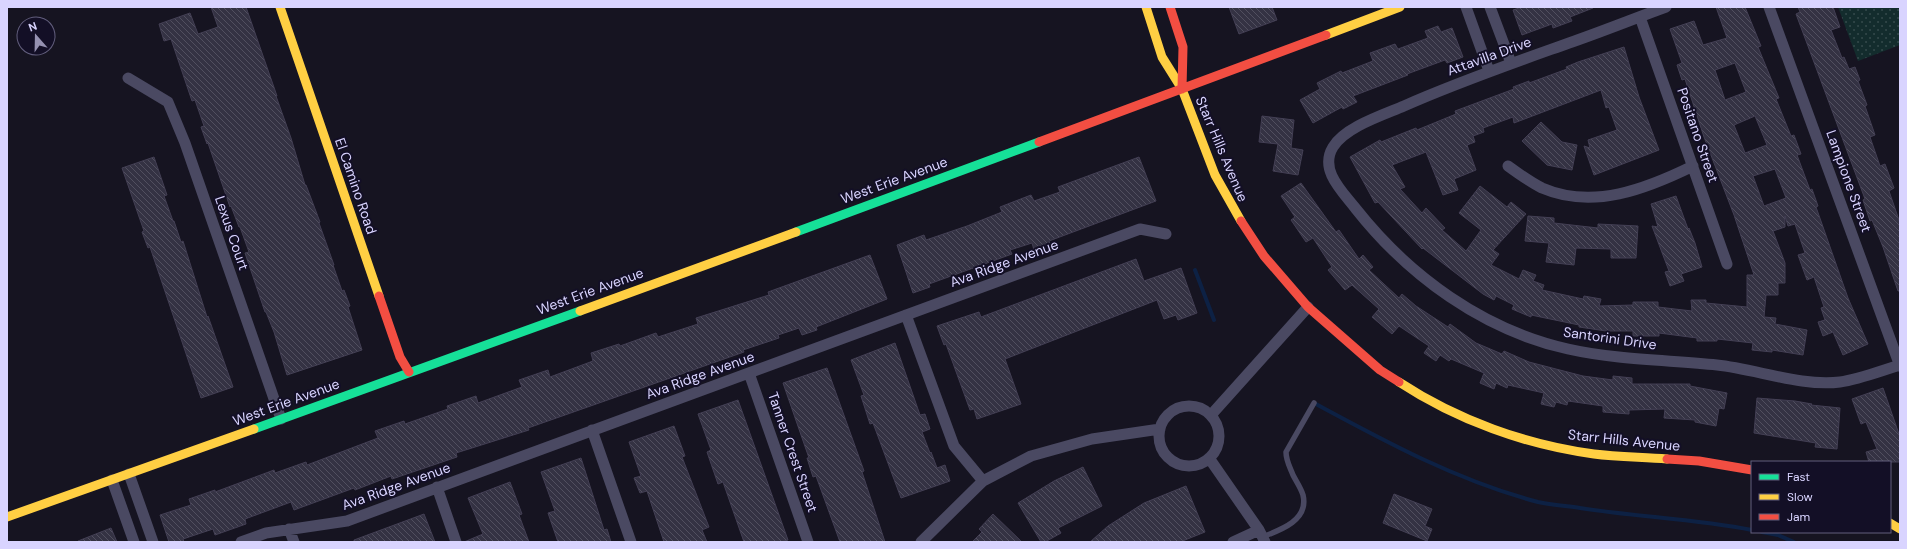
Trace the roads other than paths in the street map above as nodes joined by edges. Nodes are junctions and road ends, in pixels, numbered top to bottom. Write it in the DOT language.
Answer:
graph roads {
  1 [pos="280,7"];
  2 [pos="1146,7"];
  3 [pos="1170,7"];
  4 [pos="1400,7"];
  5 [pos="1466,7"];
  6 [pos="1490,7"];
  7 [pos="1666,7"];
  8 [pos="1769,7"];
  9 [pos="1640,16"];
  10 [pos="1511,63"];
  11 [pos="1489,71"];
  12 [pos="128,78"];
  13 [pos="1182,89"];
  14 [pos="1332,149"];
  15 [pos="1508,166"];
  16 [pos="1693,166"];
  17 [pos="1166,234"];
  18 [pos="1727,264"];
  19 [pos="1308,308"];
  20 [pos="906,315"];
  21 [pos="1900,365"];
  22 [pos="408,372"];
  23 [pos="749,373"];
  24 [pos="1314,403"];
  25 [pos="1212,415"];
  26 [pos="281,419"];
  27 [pos="592,430"];
  28 [pos="1160,430"];
  29 [pos="1209,458"];
  30 [pos="1751,470"];
  31 [pos="129,474"];
  32 [pos="112,480"];
  33 [pos="983,481"];
  34 [pos="437,487"];
  35 [pos="7,517"];
  36 [pos="1891,524"];
  37 [pos="289,529"];
  38 [pos="1900,529"];
  39 [pos="1262,536"];
  40 [pos="134,542"];
  41 [pos="153,542"];
  42 [pos="241,542"];
  43 [pos="294,542"];
  44 [pos="456,542"];
  45 [pos="631,542"];
  46 [pos="808,542"];
  47 [pos="922,542"];
  48 [pos="1233,542"];
  1 -- 22 [label="street, El Camino Road"];
  2 -- 13 [label="street"];
  3 -- 13 [label="street"];
  4 -- 13 [label="street, West Erie Avenue"];
  5 -- 11 [label="street"];
  6 -- 10 [label="street"];
  7 -- 9 [label="street, Attavilla Drive"];
  8 -- 21 [label="street, Lampione Street"];
  9 -- 10 [label="street, Attavilla Drive"];
  9 -- 16 [label="street, Positano Street"];
  10 -- 11 [label="street, Attavilla Drive"];
  11 -- 14 [label="street, Attavilla Drive"];
  12 -- 26 [label="street, Lexus Court"];
  13 -- 19 [label="street, Starr Hills Avenue"];
  13 -- 22 [label="street, West Erie Avenue"];
  14 -- 21 [label="street, Santorini Drive"];
  15 -- 16 [label="street"];
  16 -- 18 [label="street, Positano Street"];
  17 -- 20 [label="street, Ava Ridge Avenue"];
  19 -- 25 [label="street"];
  19 -- 30 [label="street, Starr Hills Avenue"];
  20 -- 23 [label="street, Ava Ridge Avenue"];
  20 -- 33 [label="street"];
  22 -- 26 [label="street, West Erie Avenue"];
  23 -- 27 [label="street, Ava Ridge Avenue"];
  23 -- 46 [label="street, Tanner Crest Street"];
  24 -- 39 [label="lane"];
  25 -- 28 [label="street"];
  25 -- 29 [label="street"];
  26 -- 31 [label="street, West Erie Avenue"];
  27 -- 34 [label="street, Ava Ridge Avenue"];
  27 -- 45 [label="street"];
  28 -- 29 [label="street"];
  28 -- 33 [label="street"];
  29 -- 39 [label="street"];
  31 -- 32 [label="street, West Erie Avenue"];
  31 -- 41 [label="street"];
  32 -- 35 [label="street, West Erie Avenue"];
  32 -- 40 [label="street"];
  33 -- 47 [label="street"];
  34 -- 37 [label="street, Ava Ridge Avenue"];
  34 -- 44 [label="street"];
  36 -- 38 [label="street"];
  37 -- 42 [label="street, Ava Ridge Avenue"];
  37 -- 43 [label="street"];
  39 -- 48 [label="street"];
}
